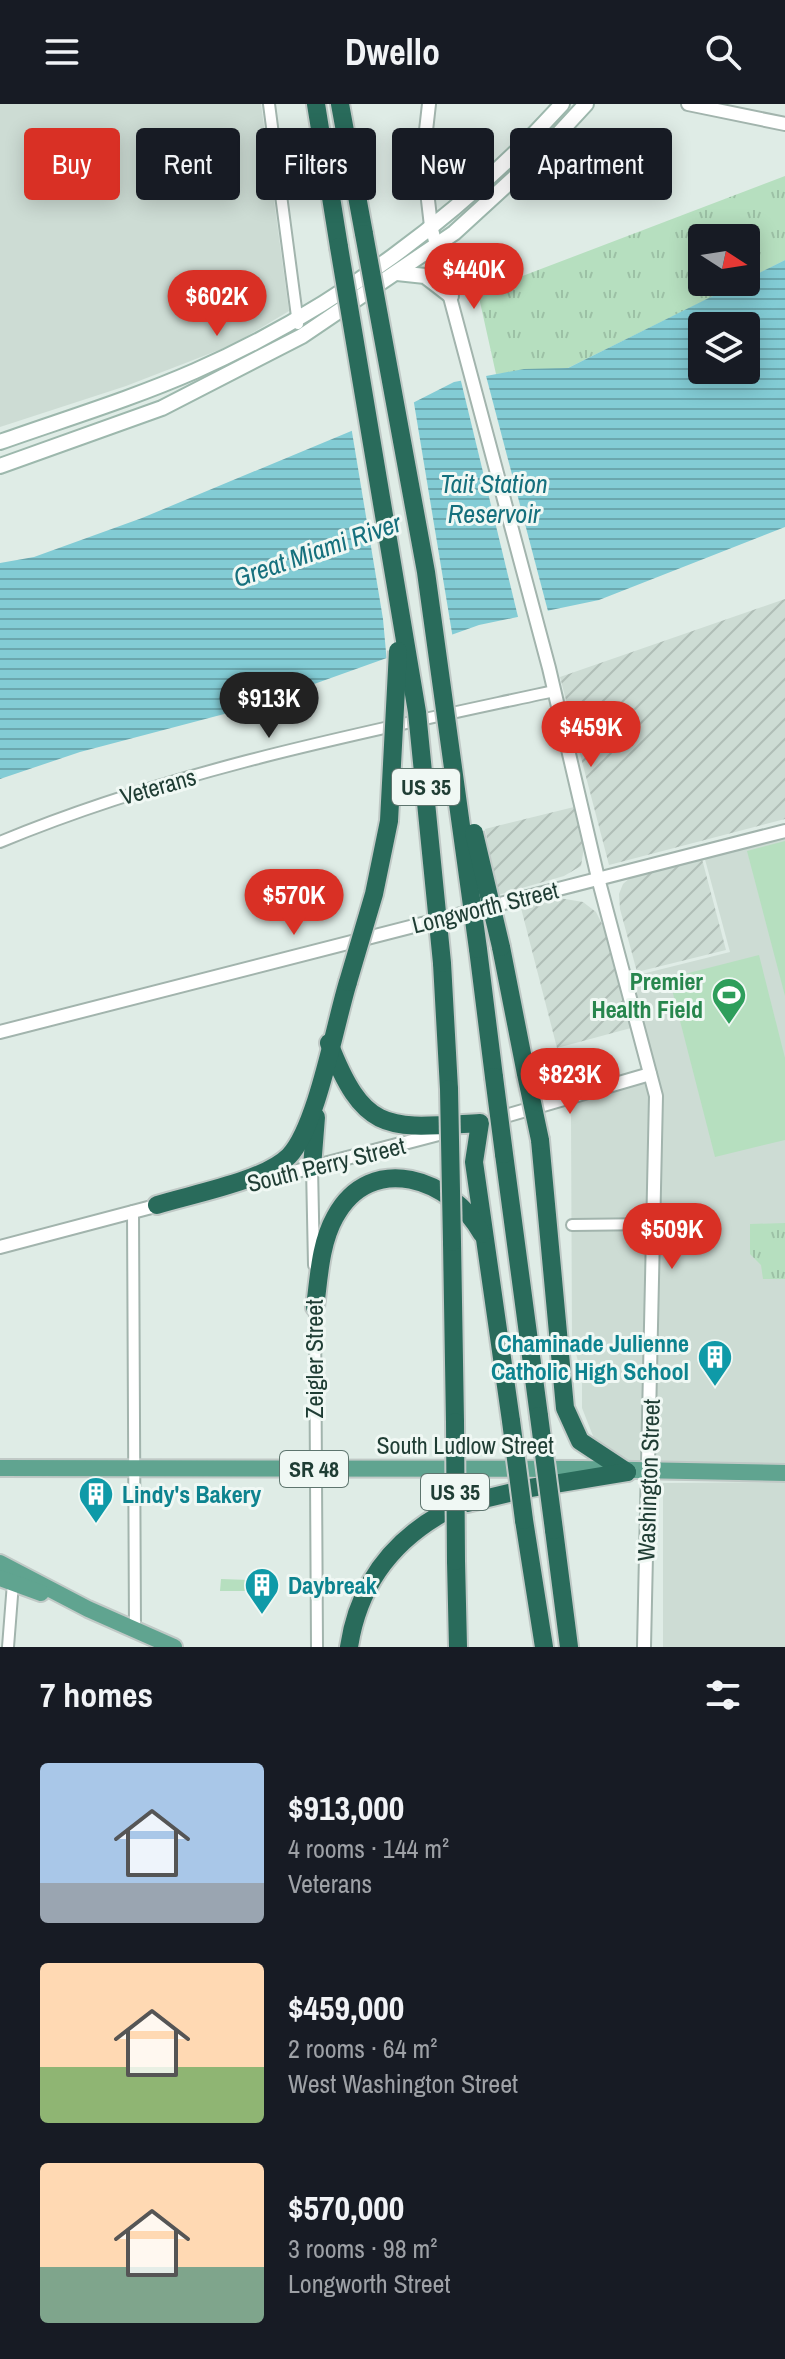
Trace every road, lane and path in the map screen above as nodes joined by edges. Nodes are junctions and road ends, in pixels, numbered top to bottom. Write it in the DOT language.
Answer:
graph roads {
  1 [pos="269,104"];
  2 [pos="314,104"];
  3 [pos="340,104"];
  4 [pos="429,104"];
  5 [pos="562,104"];
  6 [pos="586,104"];
  7 [pos="688,104"];
  8 [pos="741,109"];
  9 [pos="785,124"];
  10 [pos="426,128"];
  11 [pos="494,173"];
  12 [pos="426,200"];
  13 [pos="463,200"];
  14 [pos="431,226"];
  15 [pos="436,246"];
  16 [pos="397,273"];
  17 [pos="451,296"];
  18 [pos="296,317"];
  19 [pos="302,336"];
  20 [pos="151,388"];
  21 [pos="159,409"];
  22 [pos="72,416"];
  23 [pos="79,438"];
  24 [pos="0,442"];
  25 [pos="0,466"];
  26 [pos="399,612"];
  27 [pos="554,691"];
  28 [pos="451,737"];
  29 [pos="785,831"];
  30 [pos="0,842"];
  31 [pos="598,878"];
  32 [pos="0,1032"];
  33 [pos="329,1043"];
  34 [pos="322,1074"];
  35 [pos="650,1074"];
  36 [pos="480,1123"];
  37 [pos="312,1167"];
  38 [pos="157,1205"];
  39 [pos="133,1211"];
  40 [pos="654,1224"];
  41 [pos="572,1225"];
  42 [pos="484,1237"];
  43 [pos="0,1247"];
  44 [pos="315,1307"];
  45 [pos="0,1468"];
  46 [pos="136,1469"];
  47 [pos="314,1469"];
  48 [pos="627,1472"];
  49 [pos="649,1472"];
  50 [pos="785,1473"];
  51 [pos="467,1503"];
  52 [pos="441,1514"];
  53 [pos="0,1563"];
  54 [pos="456,1565"];
  55 [pos="6,1581"];
  56 [pos="88,1609"];
  57 [pos="4,1625"];
  58 [pos="135,1630"];
  59 [pos="8,1647"];
  60 [pos="174,1647"];
  61 [pos="317,1647"];
  62 [pos="349,1647"];
  63 [pos="458,1647"];
  64 [pos="470,1647"];
  65 [pos="544,1647"];
  66 [pos="569,1647"];
  67 [pos="644,1647"];
  1 -- 18 [label="street"];
  2 -- 26 [label="highway, US 35, bridge"];
  3 -- 28 [label="highway, US 35, bridge"];
  4 -- 10 [label="street"];
  5 -- 11 [label="main road"];
  6 -- 15 [label="main road"];
  7 -- 8 [label="street"];
  8 -- 9 [label="street"];
  12 -- 14 [label="street"];
  13 -- 14 [label="main road"];
  14 -- 15 [label="street"];
  14 -- 18 [label="main road"];
  15 -- 16 [label="main road"];
  15 -- 17 [label="street"];
  16 -- 17 [label="main road"];
  16 -- 19 [label="main road"];
  17 -- 27 [label="street, Washington Street"];
  18 -- 19 [label="street"];
  18 -- 20 [label="main road"];
  19 -- 21 [label="main road"];
  20 -- 21 [label="main road"];
  20 -- 22 [label="main road"];
  21 -- 23 [label="main road"];
  22 -- 23 [label="main road"];
  22 -- 24 [label="main road"];
  23 -- 25 [label="main road"];
  26 -- 33 [label="highway, bridge"];
  26 -- 54 [label="highway, US 35, bridge"];
  27 -- 30 [label="street, Veterans"];
  27 -- 31 [label="street, Washington Street"];
  28 -- 48 [label="highway, bridge"];
  28 -- 66 [label="highway, US 35, bridge"];
  29 -- 31 [label="street, Longworth Street"];
  31 -- 32 [label="street, Longworth Street"];
  31 -- 35 [label="street, Washington Street"];
  33 -- 34 [label="highway"];
  33 -- 36 [label="highway"];
  34 -- 37 [label="highway"];
  34 -- 38 [label="highway"];
  35 -- 36 [label="street, South Perry Street"];
  35 -- 40 [label="street, Washington Street"];
  36 -- 37 [label="street, South Perry Street"];
  36 -- 42 [label="highway"];
  37 -- 38 [label="street, South Perry Street"];
  37 -- 44 [label="street, Zeigler Street"];
  38 -- 39 [label="street, South Perry Street"];
  39 -- 43 [label="street, South Perry Street"];
  39 -- 46 [label="street"];
  40 -- 41 [label="street"];
  40 -- 49 [label="street, Washington Street"];
  42 -- 44 [label="highway"];
  42 -- 65 [label="highway, bridge"];
  44 -- 47 [label="street, Zeigler Street"];
  45 -- 46 [label="main road, South Ludlow Street / SR 48"];
  46 -- 47 [label="main road, South Ludlow Street / SR 48"];
  46 -- 58 [label="street"];
  47 -- 48 [label="main road, South Ludlow Street / SR 48"];
  47 -- 61 [label="street, Zeigler Street"];
  48 -- 49 [label="main road, South Ludlow Street / SR 48"];
  48 -- 51 [label="highway"];
  49 -- 50 [label="main road, South Ludlow Street / SR 48"];
  49 -- 67 [label="street, Washington Street"];
  52 -- 62 [label="highway"];
  53 -- 56 [label="main road"];
  54 -- 63 [label="highway, US 35"];
  54 -- 64 [label="highway"];
  55 -- 56 [label="main road"];
  55 -- 57 [label="street"];
  56 -- 58 [label="main road"];
  57 -- 59 [label="street"];
  58 -- 60 [label="main road"];
}
